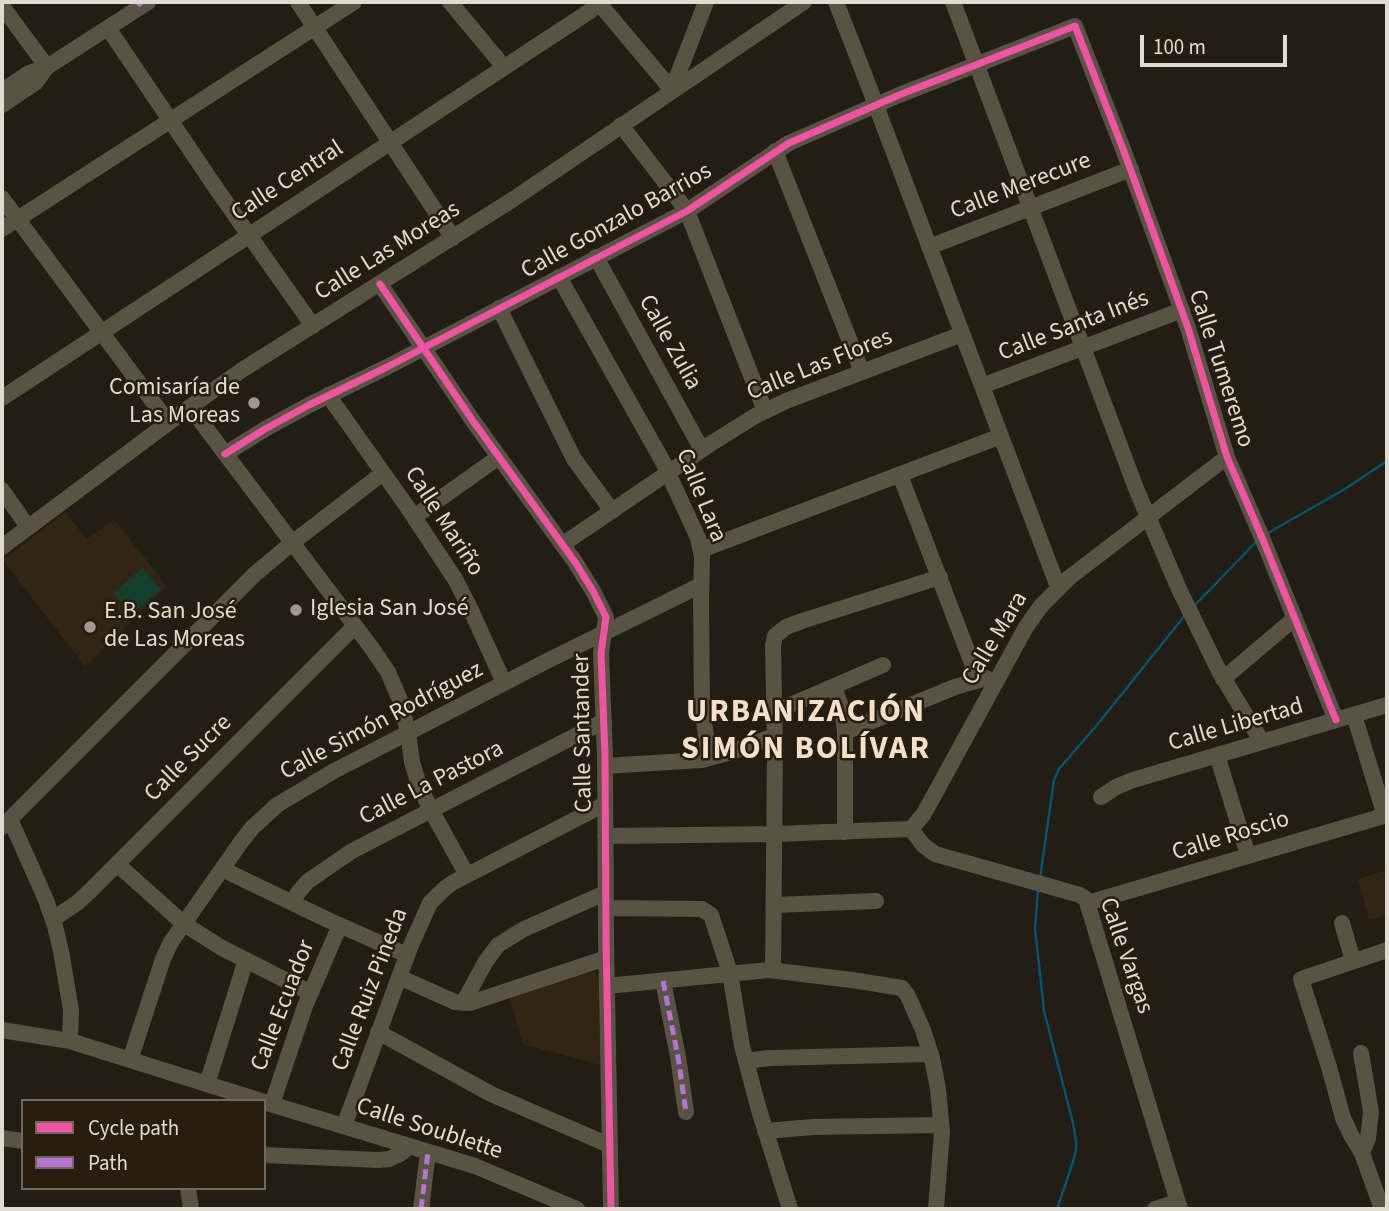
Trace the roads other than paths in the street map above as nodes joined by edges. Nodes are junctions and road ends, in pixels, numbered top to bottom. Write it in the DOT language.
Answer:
graph roads {
  1 [pos="298,2"];
  2 [pos="354,2"];
  3 [pos="450,2"];
  4 [pos="597,2"];
  5 [pos="706,2"];
  6 [pos="804,2"];
  7 [pos="835,2"];
  8 [pos="953,2"];
  9 [pos="143,3"];
  10 [pos="2,6"];
  11 [pos="1075,26"];
  12 [pos="315,27"];
  13 [pos="108,28"];
  14 [pos="976,65"];
  15 [pos="47,67"];
  16 [pos="504,67"];
  17 [pos="672,90"];
  18 [pos="2,91"];
  19 [pos="2,105"];
  20 [pos="876,105"];
  21 [pos="170,120"];
  22 [pos="621,125"];
  23 [pos="390,141"];
  24 [pos="775,151"];
  25 [pos="1130,169"];
  26 [pos="2,198"];
  27 [pos="1030,208"];
  28 [pos="687,211"];
  29 [pos="17,219"];
  30 [pos="2,229"];
  31 [pos="249,235"];
  32 [pos="453,238"];
  33 [pos="929,247"];
  34 [pos="596,257"];
  35 [pos="559,277"];
  36 [pos="380,284"];
  37 [pos="499,308"];
  38 [pos="1182,310"];
  39 [pos="313,326"];
  40 [pos="100,332"];
  41 [pos="961,334"];
  42 [pos="423,347"];
  43 [pos="1082,348"];
  44 [pos="863,372"];
  45 [pos="982,386"];
  46 [pos="328,395"];
  47 [pos="2,398"];
  48 [pos="190,407"];
  49 [pos="765,411"];
  50 [pos="168,422"];
  51 [pos="1001,436"];
  52 [pos="702,450"];
  53 [pos="225,454"];
  54 [pos="499,457"];
  55 [pos="1227,457"];
  56 [pos="383,473"];
  57 [pos="668,473"];
  58 [pos="900,475"];
  59 [pos="2,490"];
  60 [pos="612,511"];
  61 [pos="414,517"];
  62 [pos="1148,517"];
  63 [pos="28,527"];
  64 [pos="292,543"];
  65 [pos="563,544"];
  66 [pos="2,547"];
  67 [pos="701,550"];
  68 [pos="940,577"];
  69 [pos="701,585"];
  70 [pos="1058,587"];
  71 [pos="1295,618"];
  72 [pos="355,626"];
  73 [pos="604,633"];
  74 [pos="883,665"];
  75 [pos="999,675"];
  76 [pos="978,679"];
  77 [pos="1223,679"];
  78 [pos="504,683"];
  79 [pos="834,687"];
  80 [pos="1387,705"];
  81 [pos="774,712"];
  82 [pos="1354,715"];
  83 [pos="1336,720"];
  84 [pos="604,721"];
  85 [pos="408,732"];
  86 [pos="845,732"];
  87 [pos="774,736"];
  88 [pos="1262,742"];
  89 [pos="1217,755"];
  90 [pos="709,758"];
  91 [pos="605,766"];
  92 [pos="1101,797"];
  93 [pos="605,804"];
  94 [pos="431,810"];
  95 [pos="1386,815"];
  96 [pos="6,823"];
  97 [pos="911,829"];
  98 [pos="845,832"];
  99 [pos="774,834"];
  100 [pos="605,836"];
  101 [pos="1248,855"];
  102 [pos="117,864"];
  103 [pos="222,869"];
  104 [pos="467,875"];
  105 [pos="605,900"];
  106 [pos="876,901"];
  107 [pos="293,903"];
  108 [pos="1088,903"];
  109 [pos="774,905"];
  110 [pos="53,919"];
  111 [pos="1342,923"];
  112 [pos="184,924"];
  113 [pos="340,925"];
  114 [pos="1387,950"];
  115 [pos="407,955"];
  116 [pos="606,958"];
  117 [pos="246,960"];
  118 [pos="1353,961"];
  119 [pos="773,970"];
  120 [pos="730,973"];
  121 [pos="399,977"];
  122 [pos="663,981"];
  123 [pos="607,986"];
  124 [pos="311,993"];
  125 [pos="463,1003"];
  126 [pos="2,1030"];
  127 [pos="378,1032"];
  128 [pos="70,1041"];
  129 [pos="1361,1053"];
  130 [pos="931,1054"];
  131 [pos="130,1060"];
  132 [pos="746,1061"];
  133 [pos="207,1084"];
  134 [pos="256,1099"];
  135 [pos="266,1102"];
  136 [pos="686,1112"];
  137 [pos="941,1125"];
  138 [pos="344,1126"];
  139 [pos="765,1131"];
  140 [pos="2,1138"];
  141 [pos="21,1141"];
  142 [pos="609,1145"];
  143 [pos="410,1146"];
  144 [pos="428,1152"];
  145 [pos="1362,1153"];
  146 [pos="266,1156"];
  147 [pos="188,1190"];
  148 [pos="1179,1206"];
  149 [pos="191,1209"];
  150 [pos="421,1209"];
  151 [pos="577,1209"];
  152 [pos="611,1209"];
  153 [pos="790,1209"];
  154 [pos="936,1209"];
  155 [pos="1155,1209"];
  156 [pos="1381,1209"];
  1 -- 12 [label="street"];
  2 -- 12 [label="street"];
  3 -- 16 [label="street"];
  4 -- 16 [label="street, Calle Central"];
  4 -- 17 [label="street"];
  5 -- 17 [label="street"];
  6 -- 17 [label="street, Calle Las Moreas"];
  7 -- 20 [label="street"];
  8 -- 14 [label="street"];
  9 -- 13 [label="street"];
  10 -- 15 [label="street"];
  11 -- 14 [label="street, Calle Gonzalo Barrios"];
  11 -- 25 [label="street, Calle Tumeremo"];
  12 -- 21 [label="street"];
  12 -- 23 [label="street"];
  13 -- 15 [label="street"];
  13 -- 21 [label="street"];
  14 -- 20 [label="street, Calle Gonzalo Barrios"];
  14 -- 27 [label="street"];
  15 -- 18 [label="street"];
  15 -- 19 [label="street"];
  16 -- 23 [label="street, Calle Central"];
  17 -- 22 [label="street, Calle Las Moreas"];
  20 -- 24 [label="street, Calle Gonzalo Barrios"];
  20 -- 33 [label="street"];
  21 -- 29 [label="street"];
  21 -- 31 [label="street"];
  22 -- 28 [label="street"];
  22 -- 32 [label="street, Calle Las Moreas"];
  23 -- 31 [label="street, Calle Central"];
  23 -- 32 [label="street"];
  24 -- 28 [label="street, Calle Gonzalo Barrios"];
  24 -- 44 [label="street"];
  25 -- 27 [label="street, Calle Merecure"];
  25 -- 38 [label="street, Calle Tumeremo"];
  26 -- 29 [label="street"];
  27 -- 33 [label="street, Calle Merecure"];
  27 -- 43 [label="street"];
  28 -- 34 [label="street, Calle Gonzalo Barrios"];
  28 -- 49 [label="street"];
  29 -- 30 [label="street"];
  29 -- 40 [label="street"];
  31 -- 39 [label="street"];
  31 -- 40 [label="street, Calle Central"];
  32 -- 36 [label="street, Calle Las Moreas"];
  33 -- 41 [label="street"];
  34 -- 35 [label="street, Calle Gonzalo Barrios"];
  34 -- 52 [label="street, Calle Zulia"];
  35 -- 37 [label="street, Calle Gonzalo Barrios"];
  35 -- 57 [label="street, Calle Lara"];
  36 -- 39 [label="street, Calle Las Moreas"];
  36 -- 42 [label="street, Calle Santander"];
  37 -- 42 [label="street, Calle Gonzalo Barrios"];
  37 -- 60 [label="street"];
  38 -- 43 [label="street, Calle Santa Inés"];
  38 -- 55 [label="street, Calle Tumeremo"];
  39 -- 48 [label="street, Calle Las Moreas"];
  40 -- 47 [label="street, Calle Central"];
  40 -- 50 [label="street"];
  41 -- 44 [label="street, Calle Las Flores"];
  41 -- 45 [label="street"];
  42 -- 46 [label="street, Calle Gonzalo Barrios"];
  42 -- 54 [label="street, Calle Santander"];
  43 -- 45 [label="street, Calle Santa Inés"];
  43 -- 62 [label="street"];
  44 -- 49 [label="street, Calle Las Flores"];
  45 -- 51 [label="street"];
  46 -- 53 [label="street, Calle Gonzalo Barrios"];
  46 -- 56 [label="street, Calle Mariño"];
  48 -- 50 [label="street, Calle Las Moreas"];
  48 -- 53 [label="street"];
  49 -- 52 [label="street, Calle Las Flores"];
  50 -- 63 [label="street, Calle Las Moreas"];
  51 -- 58 [label="street"];
  51 -- 70 [label="street"];
  52 -- 57 [label="street, Calle Las Flores"];
  53 -- 64 [label="street"];
  54 -- 61 [label="street"];
  54 -- 65 [label="street, Calle Santander"];
  55 -- 62 [label="street, Calle Mara"];
  55 -- 71 [label="street, Calle Tumeremo"];
  56 -- 61 [label="street, Calle Mariño"];
  56 -- 64 [label="street"];
  57 -- 60 [label="street, Calle Las Flores"];
  57 -- 67 [label="street, Calle Lara"];
  58 -- 67 [label="street"];
  58 -- 68 [label="street"];
  59 -- 63 [label="street"];
  60 -- 65 [label="street, Calle Las Flores"];
  61 -- 78 [label="street, Calle Mariño"];
  62 -- 70 [label="street, Calle Mara"];
  62 -- 77 [label="street"];
  63 -- 66 [label="street, Calle Las Moreas"];
  64 -- 72 [label="street"];
  64 -- 96 [label="street"];
  65 -- 73 [label="street, Calle Santander"];
  67 -- 69 [label="street, Calle Lara"];
  68 -- 76 [label="street"];
  68 -- 81 [label="street"];
  69 -- 73 [label="street, Calle Simón Rodríguez"];
  69 -- 90 [label="street, Calle Lara"];
  70 -- 75 [label="street, Calle Mara"];
  71 -- 77 [label="street"];
  71 -- 83 [label="street, Calle Tumeremo"];
  72 -- 85 [label="street"];
  72 -- 102 [label="street, Calle Sucre"];
  73 -- 78 [label="street, Calle Simón Rodríguez"];
  73 -- 84 [label="street, Calle Santander"];
  74 -- 79 [label="street"];
  75 -- 76 [label="street"];
  75 -- 97 [label="street, Calle Mara"];
  76 -- 86 [label="street"];
  77 -- 88 [label="street"];
  78 -- 85 [label="street, Calle Simón Rodríguez"];
  79 -- 81 [label="street"];
  79 -- 86 [label="street"];
  80 -- 82 [label="street, Calle Libertad"];
  81 -- 87 [label="street"];
  82 -- 83 [label="street, Calle Libertad"];
  82 -- 95 [label="street"];
  83 -- 88 [label="street, Calle Libertad"];
  84 -- 91 [label="street, Calle Santander"];
  84 -- 94 [label="street, Calle La Pastora"];
  85 -- 94 [label="street"];
  85 -- 103 [label="street, Calle Simón Rodríguez"];
  86 -- 98 [label="street"];
  87 -- 90 [label="street"];
  87 -- 99 [label="street"];
  88 -- 89 [label="street, Calle Libertad"];
  89 -- 92 [label="street, Calle Libertad"];
  89 -- 101 [label="street"];
  90 -- 91 [label="street"];
  91 -- 93 [label="street, Calle Santander"];
  93 -- 100 [label="street, Calle Santander"];
  93 -- 104 [label="street, Calle Ruiz Pineda"];
  94 -- 104 [label="street"];
  94 -- 107 [label="street, Calle La Pastora"];
  95 -- 101 [label="street, Calle Roscio"];
  96 -- 110 [label="street"];
  97 -- 98 [label="street"];
  97 -- 108 [label="street, Calle Vargas"];
  98 -- 99 [label="street"];
  99 -- 100 [label="street"];
  99 -- 109 [label="street"];
  100 -- 105 [label="street, Calle Santander"];
  101 -- 108 [label="street, Calle Roscio"];
  102 -- 110 [label="street, Calle Sucre"];
  102 -- 112 [label="street"];
  103 -- 107 [label="street"];
  103 -- 112 [label="street, Calle Simón Rodríguez"];
  104 -- 115 [label="street, Calle Ruiz Pineda"];
  105 -- 116 [label="street, Calle Santander"];
  105 -- 120 [label="street"];
  105 -- 125 [label="street"];
  106 -- 109 [label="street"];
  107 -- 113 [label="street"];
  108 -- 148 [label="street, Calle Vargas"];
  109 -- 119 [label="street"];
  110 -- 128 [label="street"];
  111 -- 118 [label="street"];
  112 -- 117 [label="street"];
  112 -- 131 [label="street, Calle Simón Rodríguez"];
  113 -- 115 [label="street"];
  113 -- 124 [label="street, Calle Ecuador"];
  114 -- 118 [label="street"];
  115 -- 121 [label="street, Calle Ruiz Pineda"];
  116 -- 123 [label="street, Calle Santander"];
  116 -- 125 [label="street"];
  117 -- 124 [label="street"];
  117 -- 133 [label="street"];
  118 -- 145 [label="street"];
  119 -- 120 [label="street"];
  119 -- 130 [label="street"];
  120 -- 122 [label="street"];
  120 -- 132 [label="street"];
  121 -- 125 [label="street"];
  121 -- 127 [label="street, Calle Ruiz Pineda"];
  122 -- 123 [label="street"];
  122 -- 136 [label="street"];
  123 -- 142 [label="street, Calle Santander"];
  124 -- 135 [label="street, Calle Ecuador"];
  126 -- 128 [label="street, Calle Soublette"];
  127 -- 138 [label="street, Calle Ruiz Pineda"];
  127 -- 142 [label="street"];
  128 -- 131 [label="street, Calle Soublette"];
  129 -- 145 [label="street"];
  130 -- 132 [label="street"];
  130 -- 137 [label="street"];
  131 -- 133 [label="street, Calle Soublette"];
  132 -- 139 [label="street"];
  133 -- 134 [label="street, Calle Soublette"];
  135 -- 138 [label="street, Calle Soublette"];
  137 -- 139 [label="street"];
  137 -- 154 [label="street"];
  138 -- 143 [label="street, Calle Soublette"];
  139 -- 153 [label="street"];
  140 -- 141 [label="street"];
  142 -- 152 [label="street, Calle Santander"];
  143 -- 144 [label="street, Calle Soublette"];
  143 -- 146 [label="street"];
  144 -- 150 [label="street"];
  144 -- 151 [label="street, Calle Soublette"];
  145 -- 156 [label="street"];
  147 -- 149 [label="street"];
  148 -- 155 [label="street"];
}
